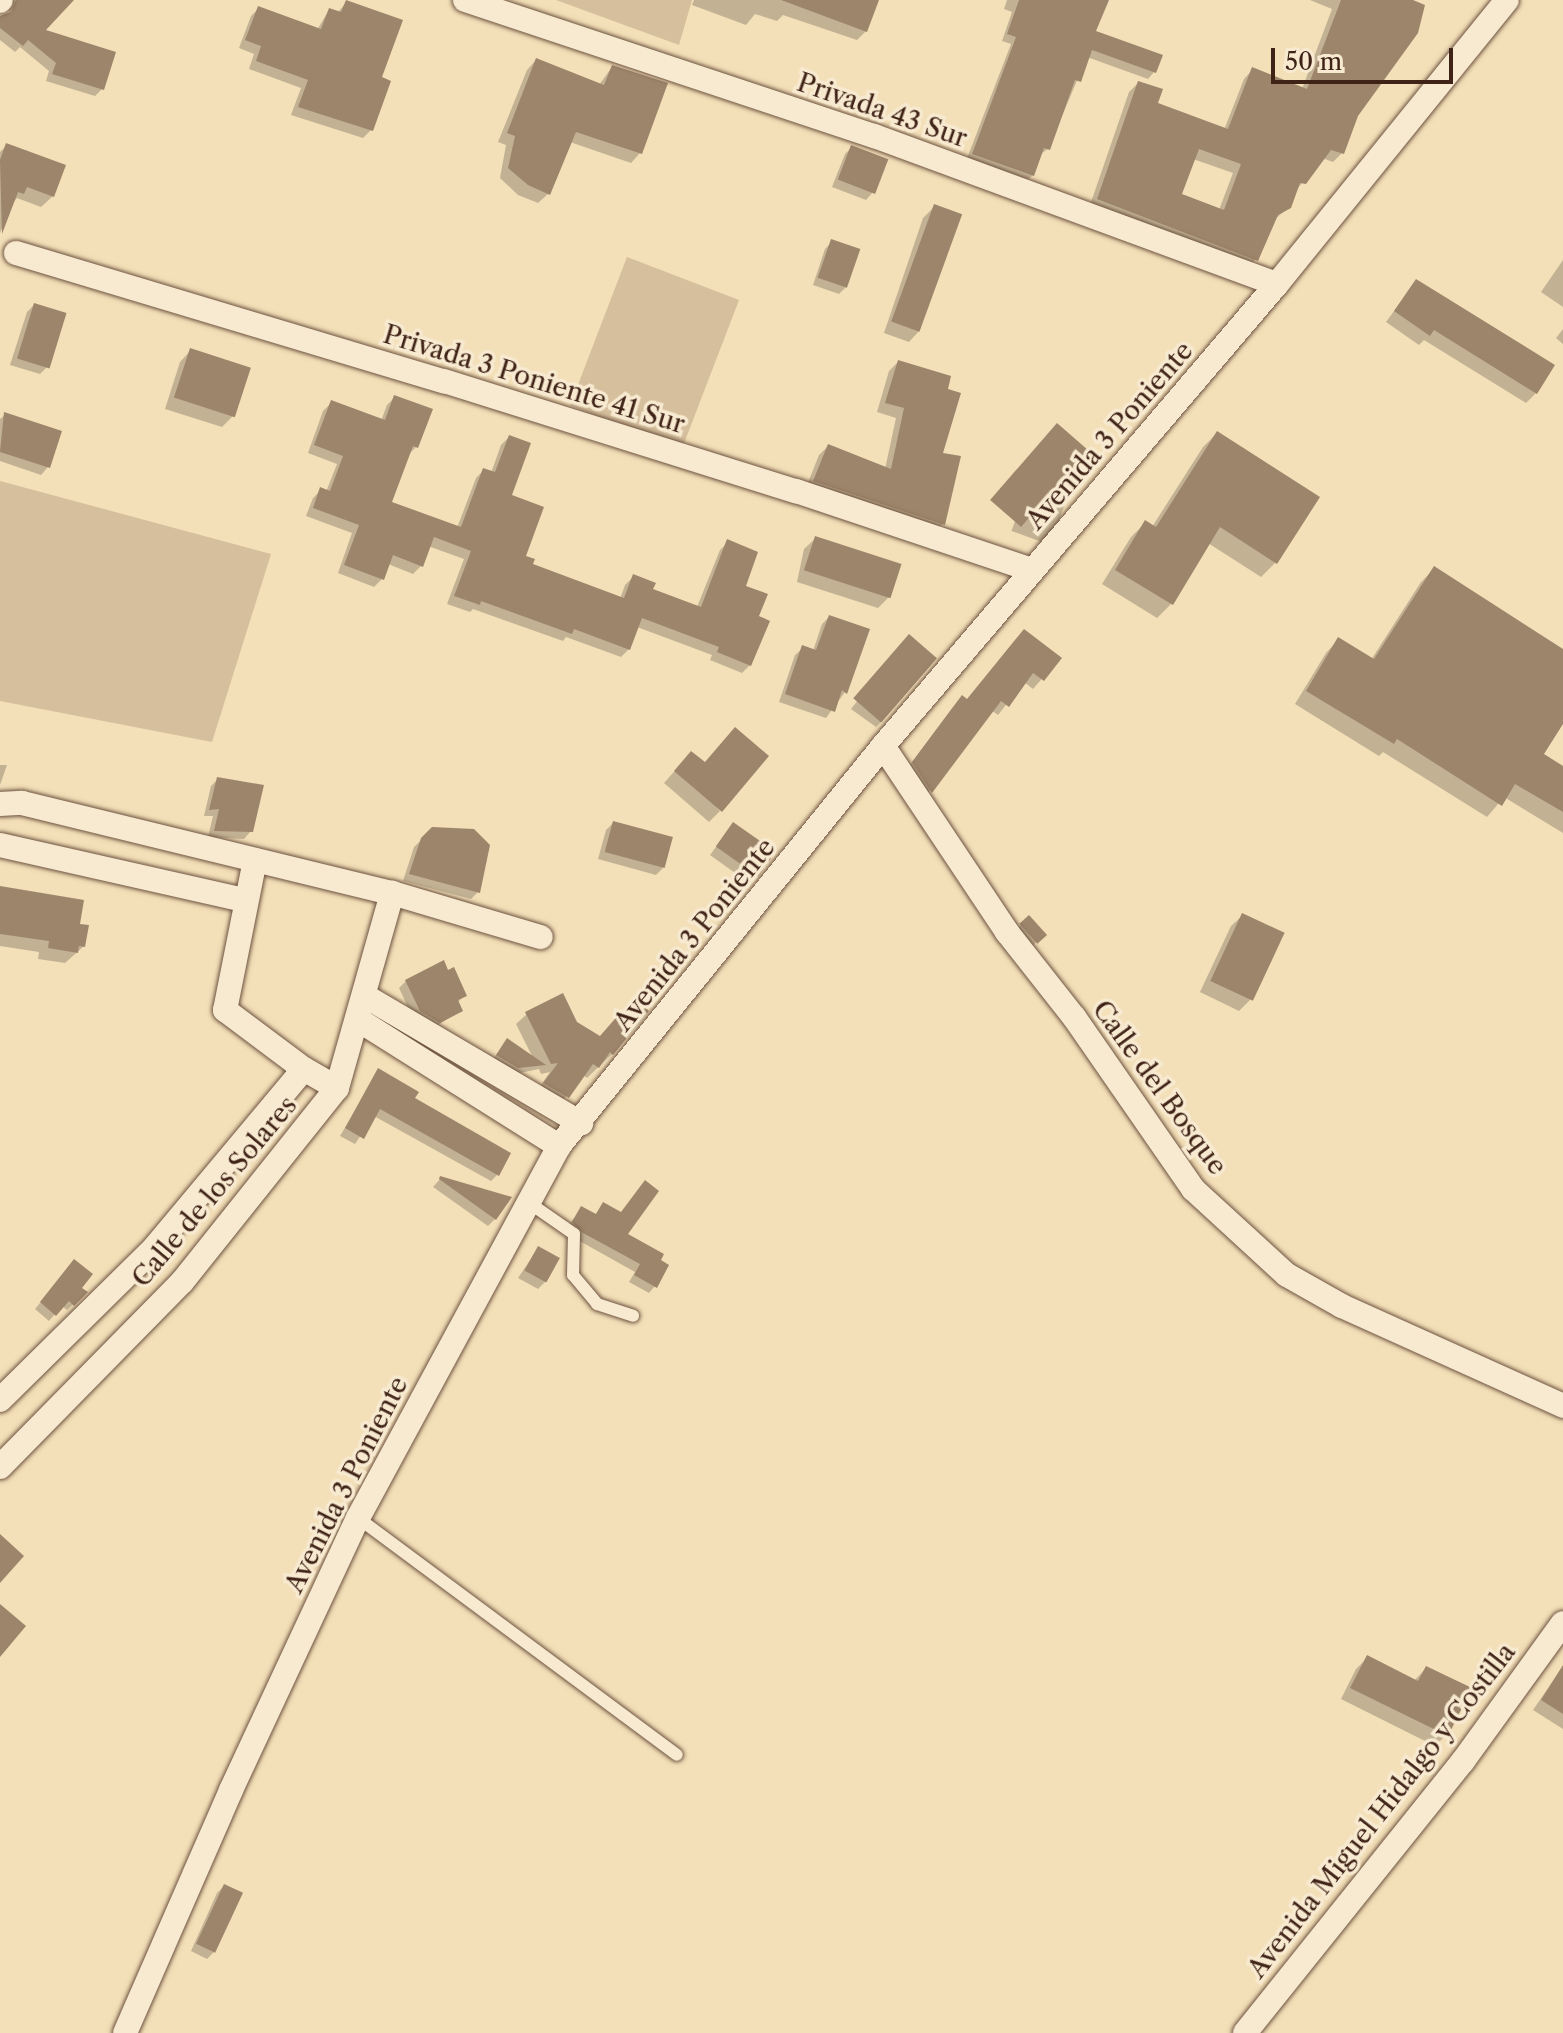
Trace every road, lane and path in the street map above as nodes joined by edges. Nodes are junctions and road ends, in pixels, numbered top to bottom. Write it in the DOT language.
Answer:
graph roads {
  1 [pos="465,0"];
  2 [pos="1507,0"];
  3 [pos="16,253"];
  4 [pos="1277,284"];
  5 [pos="1032,570"];
  6 [pos="883,746"];
  7 [pos="0,804"];
  8 [pos="0,845"];
  9 [pos="255,860"];
  10 [pos="392,893"];
  11 [pos="244,900"];
  12 [pos="541,937"];
  13 [pos="365,996"];
  14 [pos="357,1019"];
  15 [pos="304,1069"];
  16 [pos="337,1088"];
  17 [pos="581,1123"];
  18 [pos="559,1146"];
  19 [pos="528,1202"];
  20 [pos="633,1316"];
  21 [pos="0,1400"];
  22 [pos="1563,1406"];
  23 [pos="35,1428"];
  24 [pos="0,1467"];
  25 [pos="358,1518"];
  26 [pos="1563,1623"];
  27 [pos="677,1755"];
  28 [pos="125,2033"];
  29 [pos="1245,2033"];
  1 -- 4 [label="street, Privada 43 Sur"];
  2 -- 4 [label="street, Avenida 3 Poniente"];
  3 -- 5 [label="street, Privada 3 Poniente 41 Sur"];
  4 -- 5 [label="street, Avenida 3 Poniente"];
  5 -- 6 [label="street, Avenida 3 Poniente"];
  6 -- 17 [label="street, Avenida 3 Poniente"];
  6 -- 22 [label="street, Calle del Bosque"];
  7 -- 9 [label="street"];
  8 -- 11 [label="street"];
  9 -- 10 [label="street"];
  9 -- 11 [label="street, Calle de los Solares"];
  10 -- 12 [label="street"];
  10 -- 13 [label="street, Calle de los Solares"];
  11 -- 15 [label="street, Calle de los Solares"];
  13 -- 14 [label="street, Calle de los Solares"];
  13 -- 17 [label="street"];
  14 -- 16 [label="street, Calle de los Solares"];
  14 -- 18 [label="street"];
  15 -- 16 [label="street, Calle de los Solares"];
  15 -- 21 [label="street, Calle de los Solares"];
  16 -- 23 [label="street, Calle de los Solares"];
  17 -- 18 [label="street, Avenida 3 Poniente"];
  18 -- 19 [label="street, Avenida 3 Poniente"];
  19 -- 20 [label="lane"];
  19 -- 25 [label="street, Avenida 3 Poniente"];
  21 -- 23 [label="street"];
  23 -- 24 [label="street, Calle de los Solares"];
  25 -- 27 [label="lane"];
  25 -- 28 [label="street, Avenida 3 Poniente"];
  26 -- 29 [label="street, Avenida Miguel Hidalgo y Costilla"];
}
